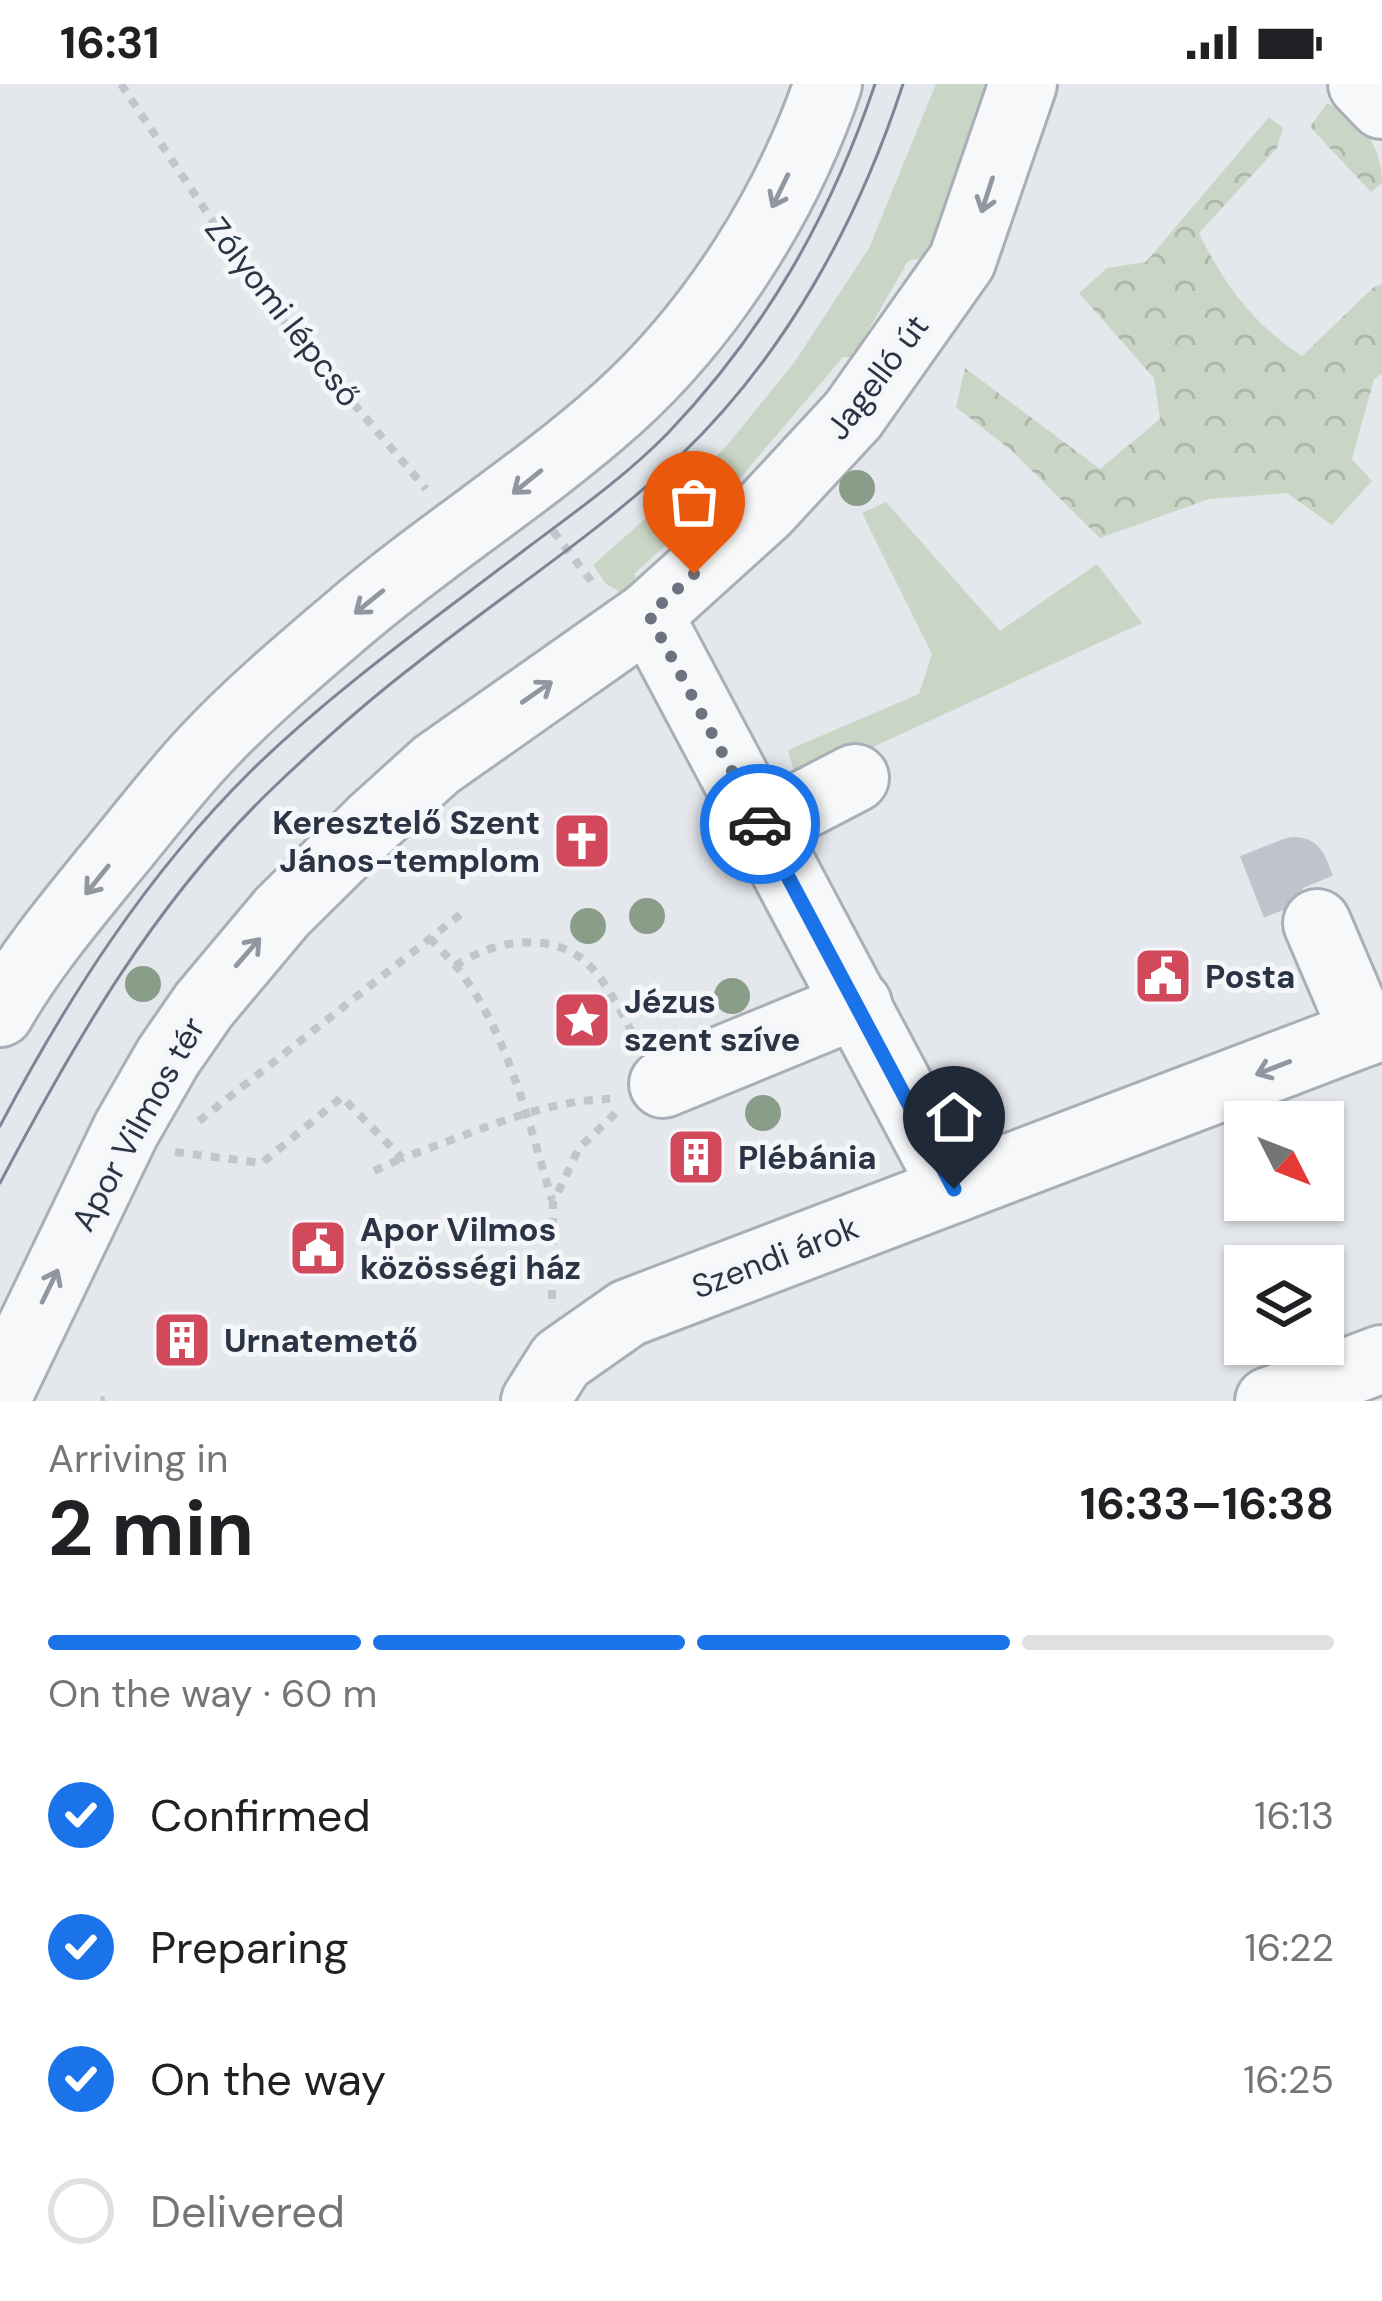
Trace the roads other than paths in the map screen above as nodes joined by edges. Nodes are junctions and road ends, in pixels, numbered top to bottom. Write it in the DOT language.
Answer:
graph roads {
  1 [pos="828,84"];
  2 [pos="1023,84"];
  3 [pos="1362,84"];
  4 [pos="1382,105"];
  5 [pos="639,622"];
  6 [pos="855,778"];
  7 [pos="761,826"];
  8 [pos="1317,923"];
  9 [pos="858,1004"];
  10 [pos="0,1013"];
  11 [pos="1373,1030"];
  12 [pos="663,1084"];
  13 [pos="954,1189"];
  14 [pos="1382,1359"];
  15 [pos="548,1380"];
  16 [pos="0,1392"];
  17 [pos="1269,1401"];
  1 -- 10 [label="street, one-way"];
  2 -- 5 [label="street, Jagelló út, one-way"];
  3 -- 4 [label="street"];
  5 -- 7 [label="street"];
  16 -- 5 [label="street, Apor Vilmos tér, one-way"];
  6 -- 7 [label="street"];
  7 -- 9 [label="street"];
  8 -- 11 [label="street"];
  9 -- 12 [label="street"];
  9 -- 13 [label="street"];
  11 -- 13 [label="street, Szendi árok, one-way"];
  13 -- 15 [label="street, Szendi árok"];
  14 -- 17 [label="street"];
}
